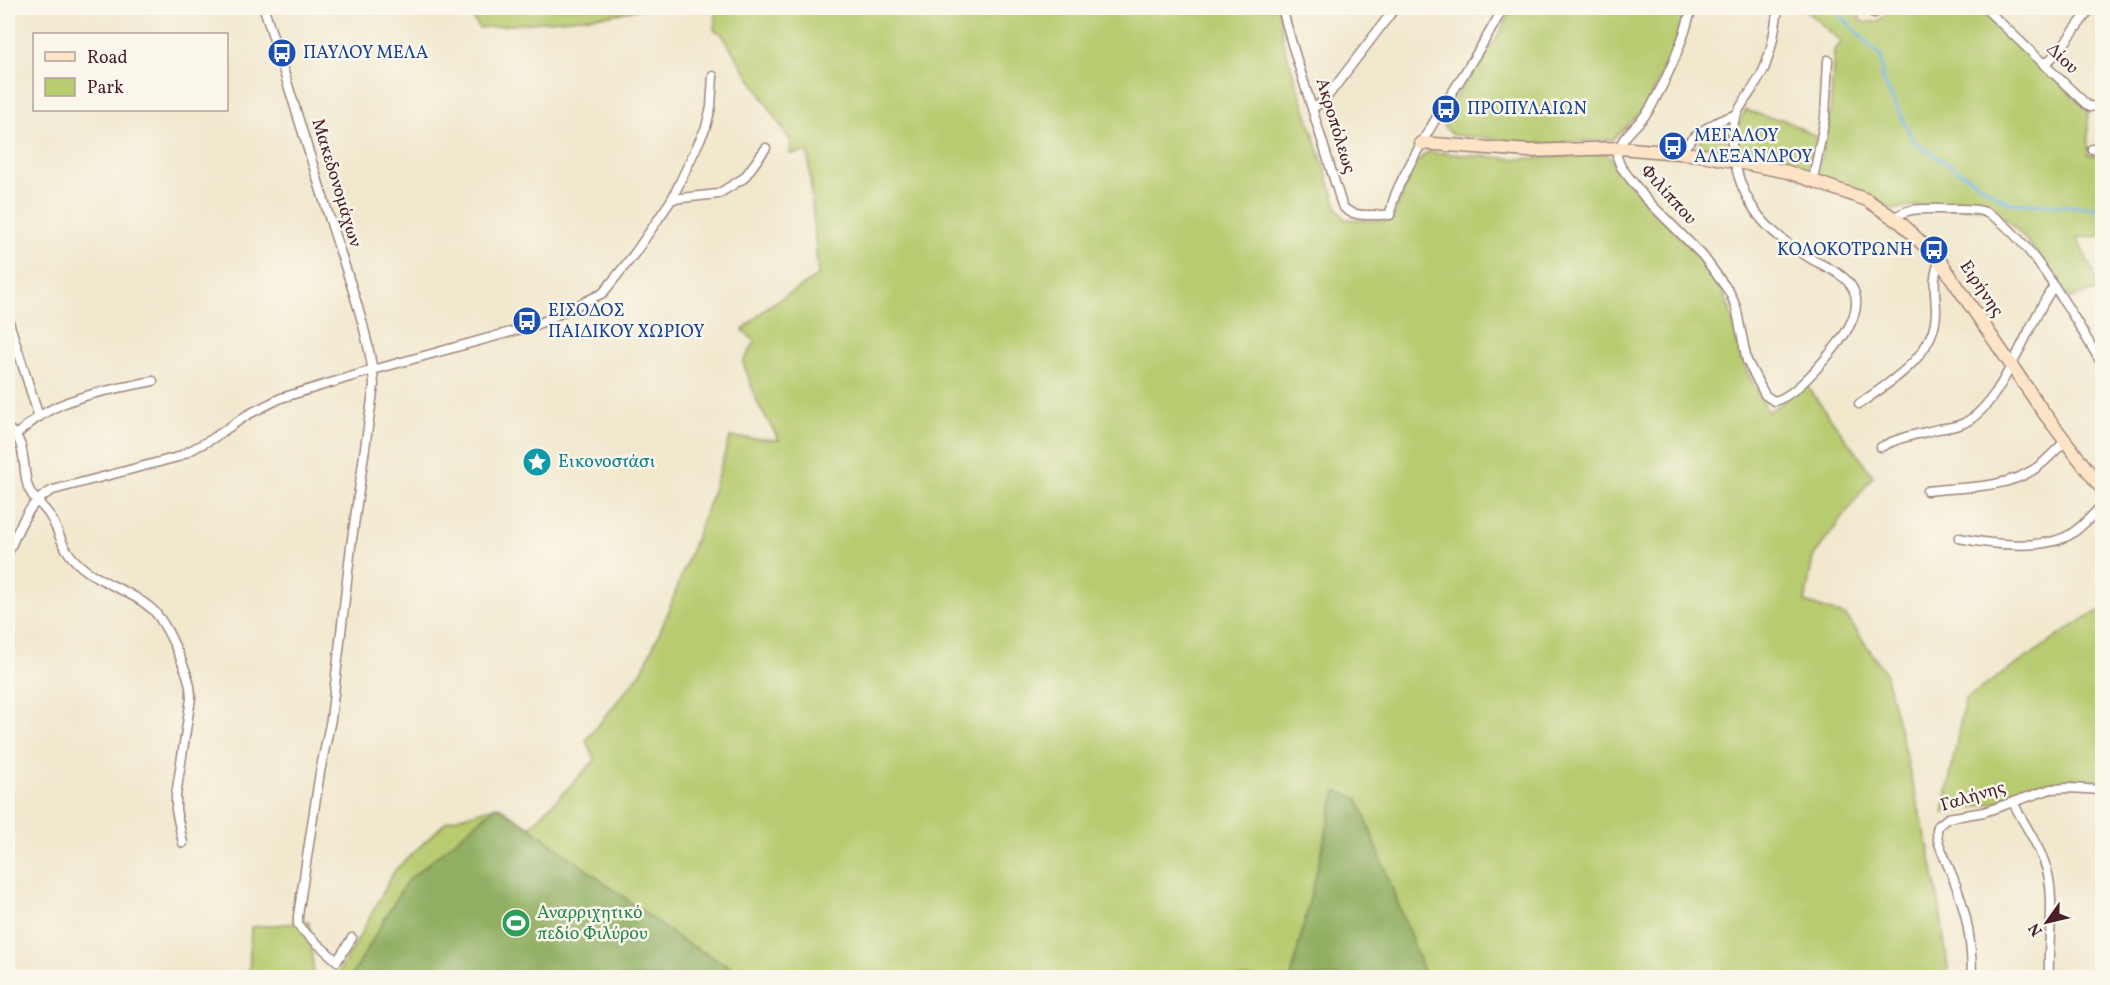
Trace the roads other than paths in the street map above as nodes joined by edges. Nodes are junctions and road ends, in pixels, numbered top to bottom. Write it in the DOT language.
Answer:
graph roads {
  1 [pos="264,8"];
  2 [pos="1284,8"];
  3 [pos="1395,8"];
  4 [pos="1692,8"];
  5 [pos="1778,8"];
  6 [pos="1866,8"];
  7 [pos="1882,8"];
  8 [pos="1984,8"];
  9 [pos="2091,8"];
  10 [pos="1500,10"];
  11 [pos="1827,60"];
  12 [pos="2044,65"];
  13 [pos="712,76"];
  14 [pos="2103,104"];
  15 [pos="1313,108"];
  16 [pos="1735,115"];
  17 [pos="1421,143"];
  18 [pos="766,148"];
  19 [pos="1619,148"];
  20 [pos="2092,149"];
  21 [pos="2103,150"];
  22 [pos="1681,152"];
  23 [pos="1734,160"];
  24 [pos="1813,180"];
  25 [pos="672,199"];
  26 [pos="1895,218"];
  27 [pos="1940,261"];
  28 [pos="2054,286"];
  29 [pos="8,319"];
  30 [pos="2103,364"];
  31 [pos="2011,365"];
  32 [pos="373,370"];
  33 [pos="153,381"];
  34 [pos="1859,404"];
  35 [pos="39,417"];
  36 [pos="8,429"];
  37 [pos="16,435"];
  38 [pos="2065,441"];
  39 [pos="1881,447"];
  40 [pos="2103,489"];
  41 [pos="1927,491"];
  42 [pos="36,501"];
  43 [pos="2103,505"];
  44 [pos="1959,538"];
  45 [pos="8,553"];
  46 [pos="2103,790"];
  47 [pos="2013,802"];
  48 [pos="183,843"];
  49 [pos="352,938"];
  50 [pos="1972,978"];
  51 [pos="2049,978"];
  1 -- 32 [label="street, Μακεδονομάχων"];
  2 -- 15 [label="street, Ακροπόλεως"];
  3 -- 15 [label="street"];
  4 -- 19 [label="street"];
  5 -- 16 [label="street"];
  6 -- 7 [label="street"];
  8 -- 12 [label="street, Δίου"];
  9 -- 12 [label="street"];
  10 -- 17 [label="street"];
  11 -- 24 [label="street"];
  12 -- 14 [label="street, Δίου"];
  13 -- 25 [label="street"];
  15 -- 17 [label="street, Ακροπόλεως"];
  16 -- 22 [label="street"];
  16 -- 23 [label="street"];
  17 -- 19 [label="street, Ειρήνης"];
  18 -- 25 [label="street"];
  19 -- 22 [label="street, Ειρήνης"];
  19 -- 23 [label="street, Φιλίππου"];
  20 -- 21 [label="street"];
  22 -- 23 [label="street, Ειρήνης"];
  23 -- 24 [label="street, Ειρήνης"];
  24 -- 26 [label="street, Ειρήνης"];
  25 -- 32 [label="street"];
  26 -- 27 [label="street, Ειρήνης"];
  26 -- 28 [label="street"];
  27 -- 31 [label="street, Ειρήνης"];
  27 -- 34 [label="street"];
  28 -- 30 [label="street"];
  28 -- 31 [label="street"];
  29 -- 35 [label="street"];
  31 -- 38 [label="street, Ειρήνης"];
  31 -- 39 [label="street"];
  32 -- 42 [label="street"];
  32 -- 49 [label="street, Μακεδονομάχων"];
  33 -- 35 [label="street"];
  35 -- 37 [label="street"];
  36 -- 37 [label="street"];
  37 -- 42 [label="street"];
  38 -- 40 [label="street, Ειρήνης"];
  38 -- 41 [label="street"];
  42 -- 45 [label="street"];
  42 -- 48 [label="street"];
  43 -- 44 [label="street"];
  46 -- 47 [label="street, Γαλήνης"];
  47 -- 50 [label="street, Γαλήνης"];
  47 -- 51 [label="street"];
}
